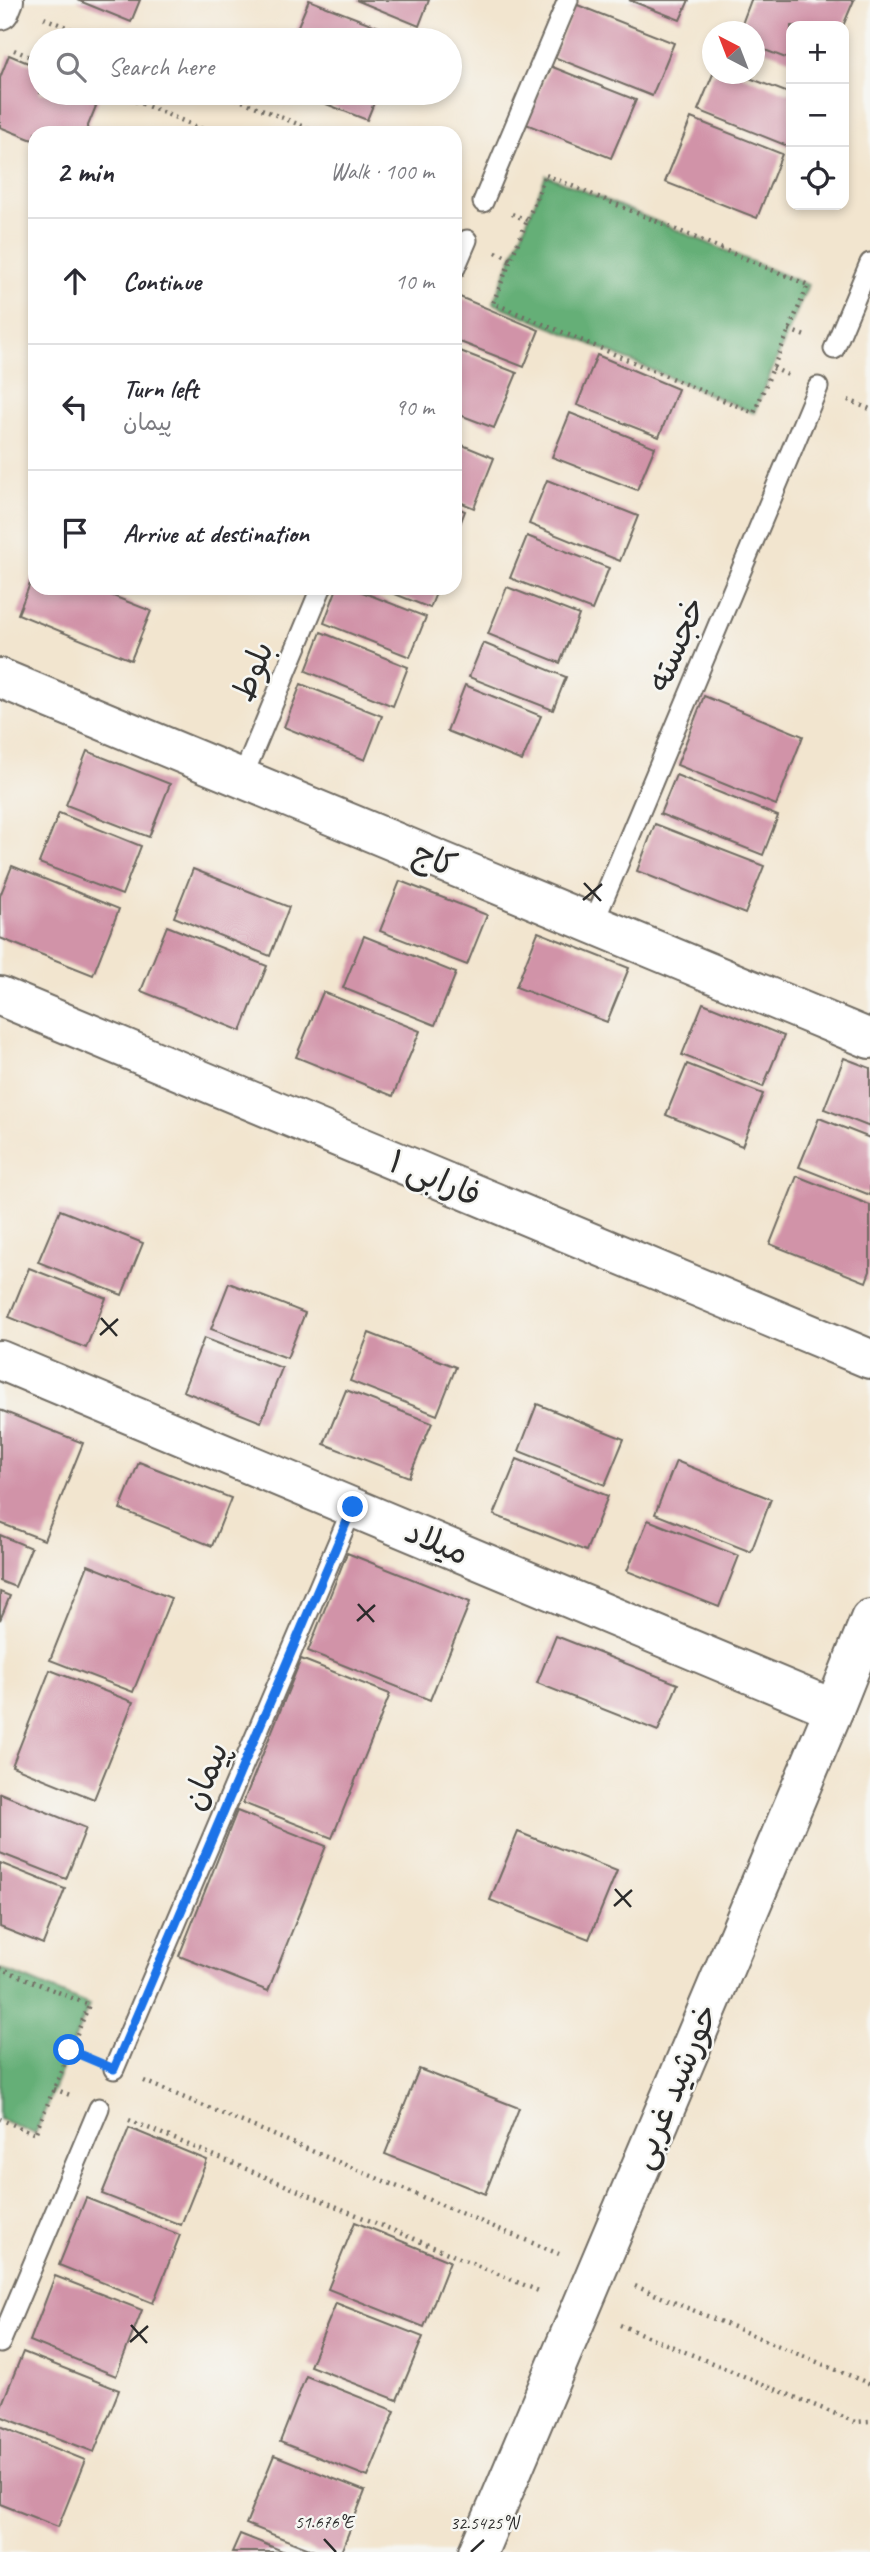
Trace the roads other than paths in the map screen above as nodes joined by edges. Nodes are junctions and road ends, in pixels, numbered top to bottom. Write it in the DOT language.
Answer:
graph roads {
  1 [pos="4,0"];
  2 [pos="568,0"];
  3 [pos="0,10"];
  4 [pos="483,202"];
  5 [pos="467,240"];
  6 [pos="462,252"];
  7 [pos="870,263"];
  8 [pos="834,349"];
  9 [pos="818,387"];
  10 [pos="318,595"];
  11 [pos="0,678"];
  12 [pos="242,778"];
  13 [pos="593,924"];
  14 [pos="0,996"];
  15 [pos="870,1039"];
  16 [pos="870,1359"];
  17 [pos="1,1362"];
  18 [pos="353,1507"];
  19 [pos="870,1619"];
  20 [pos="834,1709"];
  21 [pos="114,2069"];
  22 [pos="99,2108"];
  23 [pos="0,2343"];
  24 [pos="478,2552"];
  1 -- 3 [label="street"];
  2 -- 4 [label="lane"];
  5 -- 6 [label="lane"];
  7 -- 8 [label="lane"];
  9 -- 13 [label="lane, خجسته"];
  10 -- 12 [label="lane, بلوط"];
  11 -- 12 [label="street, کاج"];
  12 -- 13 [label="street, کاج"];
  13 -- 15 [label="street, کاج"];
  14 -- 16 [label="street, فارابی ۱"];
  17 -- 18 [label="street, میلاد"];
  18 -- 20 [label="street, میلاد"];
  18 -- 21 [label="lane, پیمان"];
  19 -- 20 [label="street, خورشید غربی"];
  20 -- 24 [label="street, خورشید غربی"];
  22 -- 23 [label="lane"];
}
